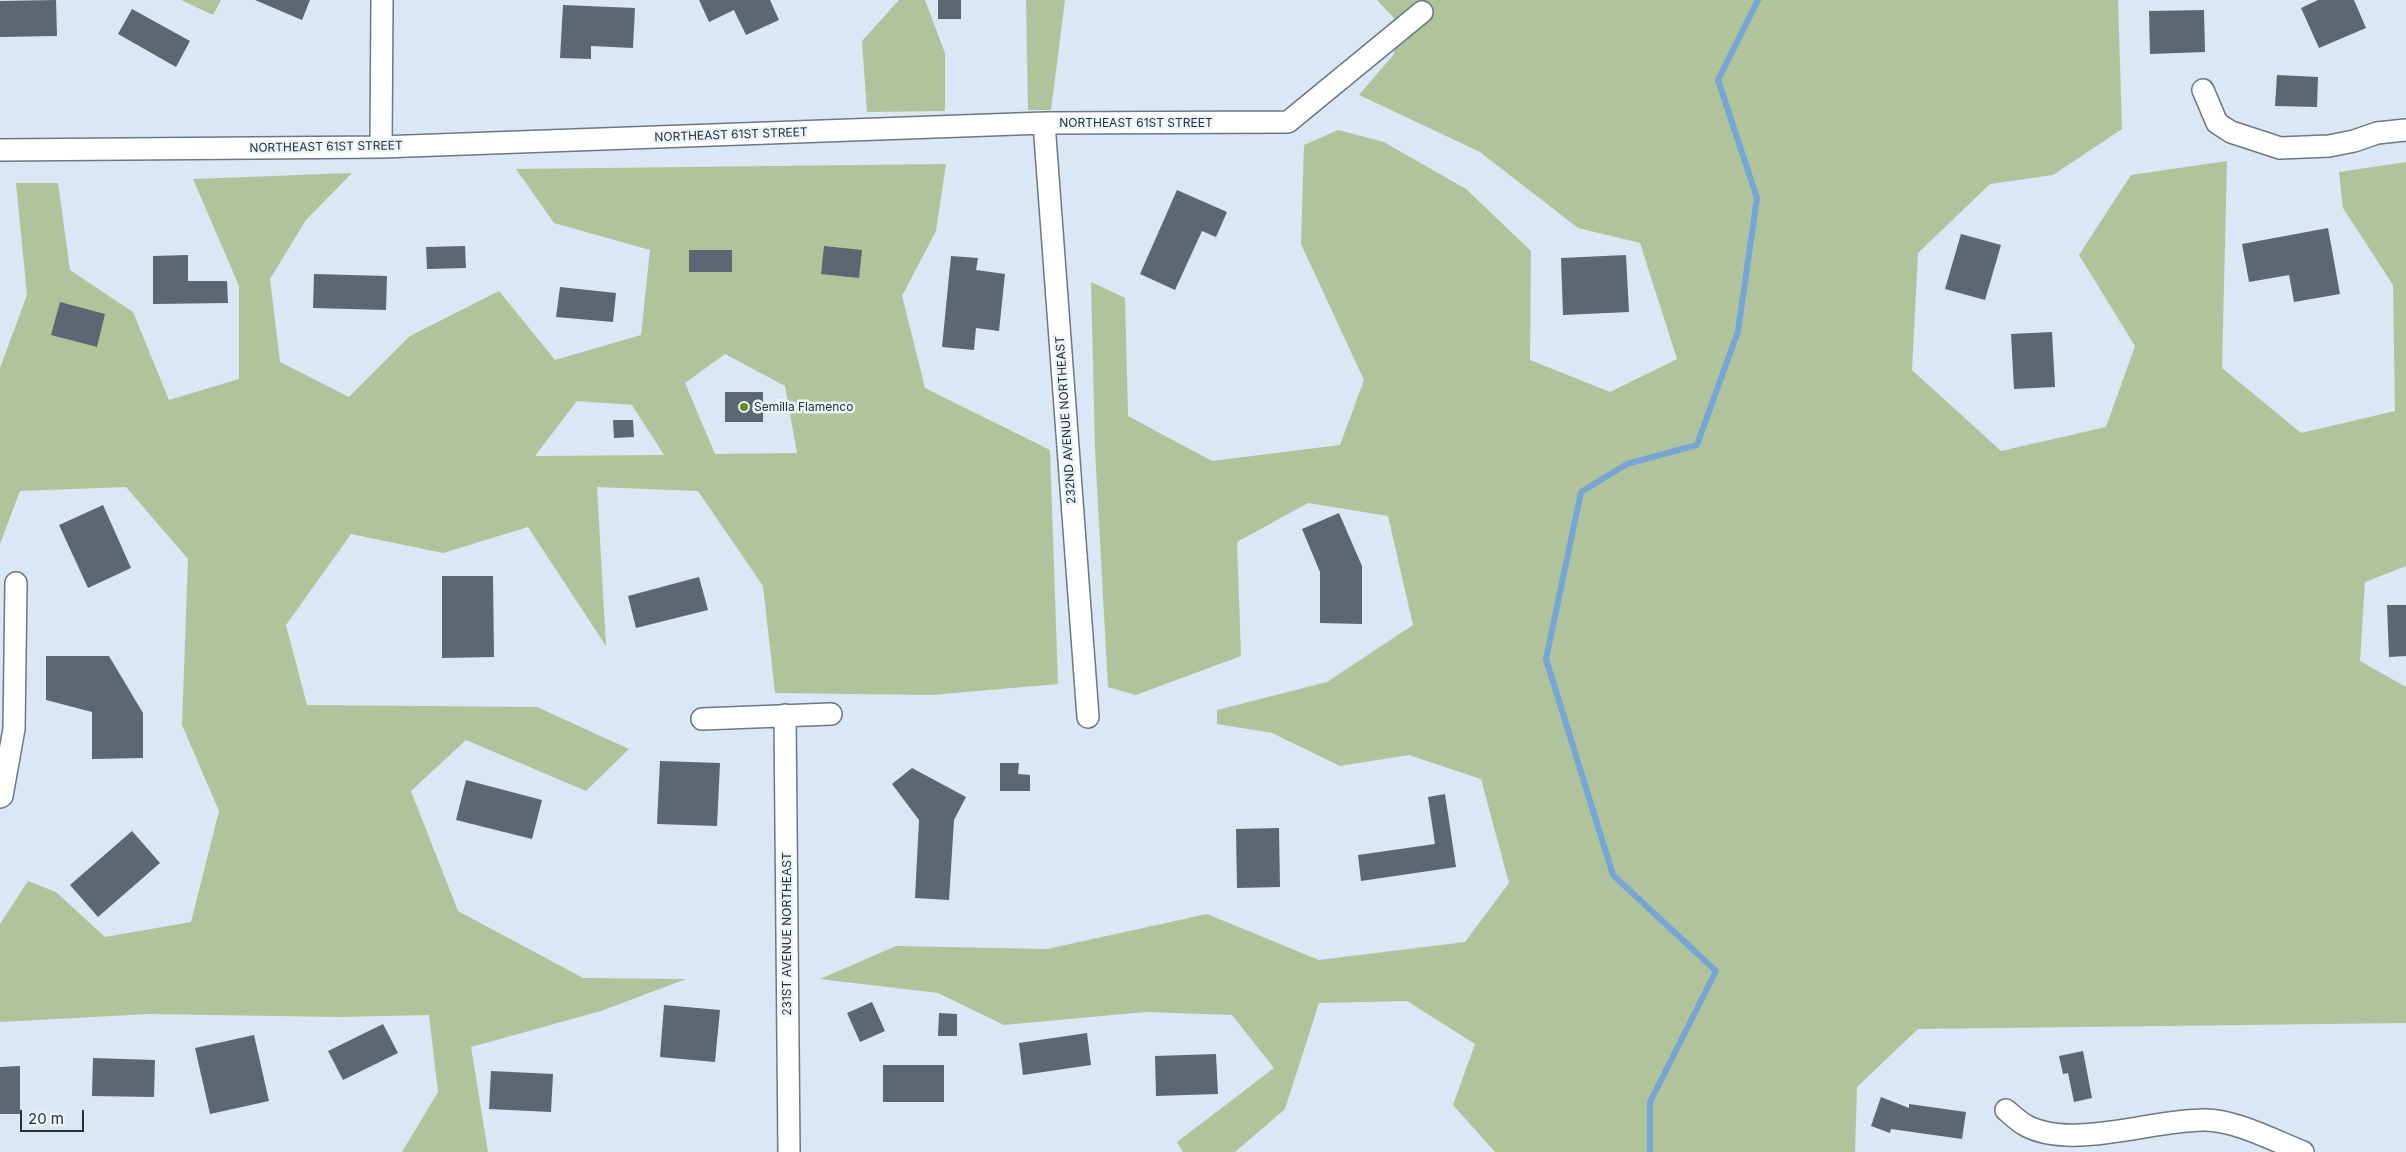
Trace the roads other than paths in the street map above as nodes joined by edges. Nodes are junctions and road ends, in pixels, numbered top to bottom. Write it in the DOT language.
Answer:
graph roads {
  1 [pos="382,0"];
  2 [pos="1422,12"];
  3 [pos="2203,90"];
  4 [pos="1044,123"];
  5 [pos="2406,130"];
  6 [pos="381,147"];
  7 [pos="0,150"];
  8 [pos="16,583"];
  9 [pos="831,714"];
  10 [pos="785,715"];
  11 [pos="1088,717"];
  12 [pos="702,719"];
  13 [pos="1,796"];
  14 [pos="2006,1110"];
  15 [pos="789,1152"];
  16 [pos="2303,1152"];
  1 -- 6 [label="street"];
  2 -- 4 [label="street, NORTHEAST 61ST STREET"];
  3 -- 5 [label="street"];
  4 -- 6 [label="street, NORTHEAST 61ST STREET"];
  4 -- 11 [label="street, 232ND AVENUE NORTHEAST"];
  6 -- 7 [label="street, NORTHEAST 61ST STREET"];
  8 -- 13 [label="street"];
  9 -- 10 [label="street"];
  10 -- 12 [label="street"];
  10 -- 15 [label="street, 231ST AVENUE NORTHEAST"];
  14 -- 16 [label="street"];
}
